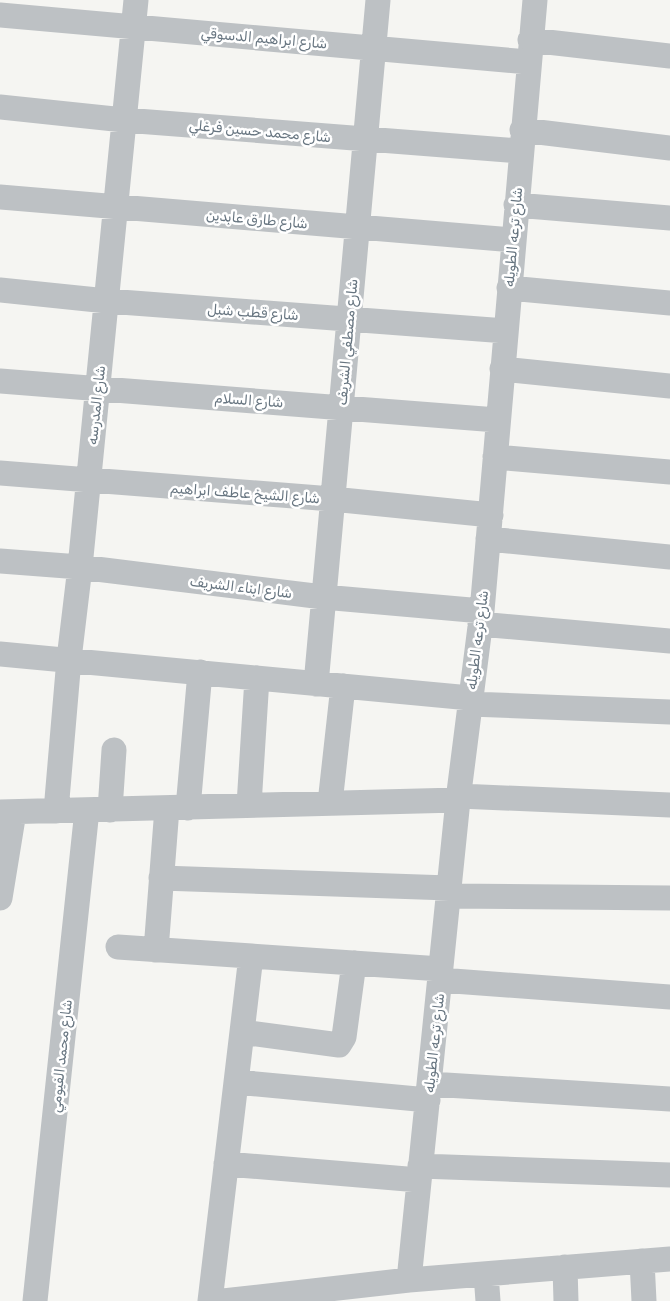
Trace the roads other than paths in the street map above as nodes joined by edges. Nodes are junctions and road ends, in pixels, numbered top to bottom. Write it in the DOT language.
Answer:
graph roads {
  1 [pos="136,0"];
  2 [pos="378,0"];
  3 [pos="535,0"];
  4 [pos="0,15"];
  5 [pos="133,28"];
  6 [pos="374,47"];
  7 [pos="529,51"];
  8 [pos="670,56"];
  9 [pos="0,107"];
  10 [pos="124,120"];
  11 [pos="365,139"];
  12 [pos="521,141"];
  13 [pos="670,148"];
  14 [pos="0,197"];
  15 [pos="516,205"];
  16 [pos="116,208"];
  17 [pos="670,218"];
  18 [pos="357,227"];
  19 [pos="513,240"];
  20 [pos="509,288"];
  21 [pos="0,290"];
  22 [pos="106,301"];
  23 [pos="670,303"];
  24 [pos="349,319"];
  25 [pos="506,331"];
  26 [pos="502,369"];
  27 [pos="0,381"];
  28 [pos="670,386"];
  29 [pos="98,389"];
  30 [pos="341,407"];
  31 [pos="498,420"];
  32 [pos="495,457"];
  33 [pos="0,472"];
  34 [pos="670,472"];
  35 [pos="89,481"];
  36 [pos="332,500"];
  37 [pos="489,527"];
  38 [pos="670,557"];
  39 [pos="0,561"];
  40 [pos="80,567"];
  41 [pos="323,597"];
  42 [pos="481,617"];
  43 [pos="670,642"];
  44 [pos="0,654"];
  45 [pos="69,659"];
  46 [pos="200,672"];
  47 [pos="257,678"];
  48 [pos="316,684"];
  49 [pos="343,686"];
  50 [pos="470,701"];
  51 [pos="670,712"];
  52 [pos="114,750"];
  53 [pos="458,798"];
  54 [pos="330,803"];
  55 [pos="249,805"];
  56 [pos="670,805"];
  57 [pos="178,808"];
  58 [pos="99,810"];
  59 [pos="56,811"];
  60 [pos="7,812"];
  61 [pos="162,878"];
  62 [pos="449,892"];
  63 [pos="0,898"];
  64 [pos="670,898"];
  65 [pos="118,947"];
  66 [pos="156,950"];
  67 [pos="251,956"];
  68 [pos="354,963"];
  69 [pos="441,974"];
  70 [pos="670,997"];
  71 [pos="242,1032"];
  72 [pos="236,1082"];
  73 [pos="429,1092"];
  74 [pos="670,1099"];
  75 [pos="226,1164"];
  76 [pos="420,1173"];
  77 [pos="670,1174"];
  78 [pos="670,1259"];
  79 [pos="642,1261"];
  80 [pos="565,1267"];
  81 [pos="486,1274"];
  82 [pos="409,1280"];
  83 [pos="343,1294"];
  84 [pos="272,1298"];
  85 [pos="35,1301"];
  86 [pos="210,1301"];
  87 [pos="223,1301"];
  88 [pos="488,1301"];
  89 [pos="566,1301"];
  90 [pos="644,1301"];
  1 -- 5 [label="street, شارع المدرسه"];
  2 -- 6 [label="street, شارع مصطفي الشريف"];
  3 -- 7 [label="street, شارع ترعه الطويله"];
  4 -- 5 [label="street, شارع ابراهيم الدسوقي"];
  5 -- 6 [label="street, شارع ابراهيم الدسوقي"];
  5 -- 10 [label="street, شارع المدرسه"];
  6 -- 7 [label="street, شارع ابراهيم الدسوقي"];
  6 -- 11 [label="street, شارع مصطفي الشريف"];
  7 -- 8 [label="street, شارع ابراهيم الدسوقي"];
  7 -- 12 [label="street, شارع ترعه الطويله"];
  9 -- 10 [label="street, شارع محمد حسين فرغلي"];
  10 -- 11 [label="street, شارع محمد حسين فرغلي"];
  10 -- 16 [label="street, شارع المدرسه"];
  11 -- 12 [label="street, شارع محمد حسين فرغلي"];
  11 -- 18 [label="street, شارع مصطفي الشريف"];
  12 -- 13 [label="street, شارع محمد حسين فرغلي"];
  12 -- 15 [label="street, شارع ترعه الطويله"];
  14 -- 16 [label="street, شارع طارق عابدين"];
  15 -- 17 [label="street"];
  15 -- 19 [label="street, شارع ترعه الطويله"];
  16 -- 18 [label="street, شارع طارق عابدين"];
  16 -- 22 [label="street, شارع المدرسه"];
  18 -- 19 [label="street, شارع طارق عابدين"];
  18 -- 24 [label="street, شارع مصطفي الشريف"];
  19 -- 20 [label="street, شارع ترعه الطويله"];
  20 -- 23 [label="street"];
  20 -- 25 [label="street, شارع ترعه الطويله"];
  21 -- 22 [label="street, شارع قطب شبل"];
  22 -- 24 [label="street, شارع قطب شبل"];
  22 -- 29 [label="street, شارع المدرسه"];
  24 -- 25 [label="street, شارع قطب شبل"];
  24 -- 30 [label="street, شارع مصطفي الشريف"];
  25 -- 26 [label="street, شارع ترعه الطويله"];
  26 -- 28 [label="street"];
  26 -- 31 [label="street, شارع ترعه الطويله"];
  27 -- 29 [label="street, شارع السلام"];
  29 -- 30 [label="street, شارع السلام"];
  29 -- 35 [label="street, شارع المدرسه"];
  30 -- 31 [label="street, شارع السلام"];
  30 -- 36 [label="street, شارع مصطفي الشريف"];
  31 -- 32 [label="street, شارع ترعه الطويله"];
  32 -- 34 [label="street"];
  32 -- 37 [label="street, شارع ترعه الطويله"];
  33 -- 35 [label="street, شارع الشيخ عاطف ابراهيم"];
  35 -- 36 [label="street, شارع الشيخ عاطف ابراهيم"];
  35 -- 40 [label="street, شارع المدرسه"];
  36 -- 37 [label="street, شارع الشيخ عاطف ابراهيم"];
  36 -- 41 [label="street, شارع مصطفي الشريف"];
  37 -- 38 [label="street, شارع الشيخ عاطف ابراهيم"];
  37 -- 42 [label="street, شارع ترعه الطويله"];
  39 -- 40 [label="street, شارع ابناء الشريف"];
  40 -- 41 [label="street, شارع ابناء الشريف"];
  40 -- 45 [label="street, شارع المدرسه"];
  41 -- 42 [label="street, شارع ابناء الشريف"];
  41 -- 48 [label="street, شارع مصطفي الشريف"];
  42 -- 43 [label="street, شارع ابناء الشريف"];
  42 -- 50 [label="street, شارع ترعه الطويله"];
  44 -- 45 [label="street"];
  45 -- 46 [label="street"];
  45 -- 59 [label="street, شارع المدرسه"];
  46 -- 47 [label="street"];
  46 -- 57 [label="street"];
  47 -- 48 [label="street"];
  47 -- 55 [label="street"];
  48 -- 49 [label="street"];
  49 -- 50 [label="street"];
  49 -- 54 [label="street"];
  50 -- 51 [label="street"];
  50 -- 53 [label="street, شارع ترعه الطويله"];
  52 -- 58 [label="street, شارع محمد الفيومي"];
  53 -- 54 [label="street"];
  53 -- 56 [label="street"];
  53 -- 62 [label="street, شارع ترعه الطويله"];
  54 -- 55 [label="street"];
  55 -- 57 [label="street"];
  57 -- 58 [label="street"];
  57 -- 61 [label="street"];
  58 -- 59 [label="street"];
  58 -- 85 [label="street, شارع محمد الفيومي"];
  59 -- 60 [label="street"];
  60 -- 63 [label="street"];
  61 -- 62 [label="street"];
  61 -- 66 [label="street"];
  62 -- 64 [label="street"];
  62 -- 69 [label="street, شارع ترعه الطويله"];
  65 -- 66 [label="street"];
  66 -- 67 [label="street"];
  67 -- 68 [label="street"];
  67 -- 71 [label="street"];
  68 -- 69 [label="street"];
  68 -- 71 [label="street"];
  69 -- 70 [label="street"];
  69 -- 73 [label="street, شارع ترعه الطويله"];
  71 -- 72 [label="street"];
  72 -- 73 [label="street"];
  72 -- 75 [label="street"];
  73 -- 74 [label="street"];
  73 -- 76 [label="street, شارع ترعه الطويله"];
  75 -- 76 [label="street"];
  75 -- 86 [label="street"];
  76 -- 77 [label="street"];
  76 -- 82 [label="street, شارع ترعه الطويله"];
  78 -- 79 [label="street"];
  79 -- 80 [label="street"];
  79 -- 90 [label="street"];
  80 -- 81 [label="street"];
  80 -- 89 [label="street"];
  81 -- 82 [label="street"];
  81 -- 88 [label="street"];
  82 -- 83 [label="street"];
  83 -- 84 [label="street"];
  84 -- 87 [label="street"];
}
